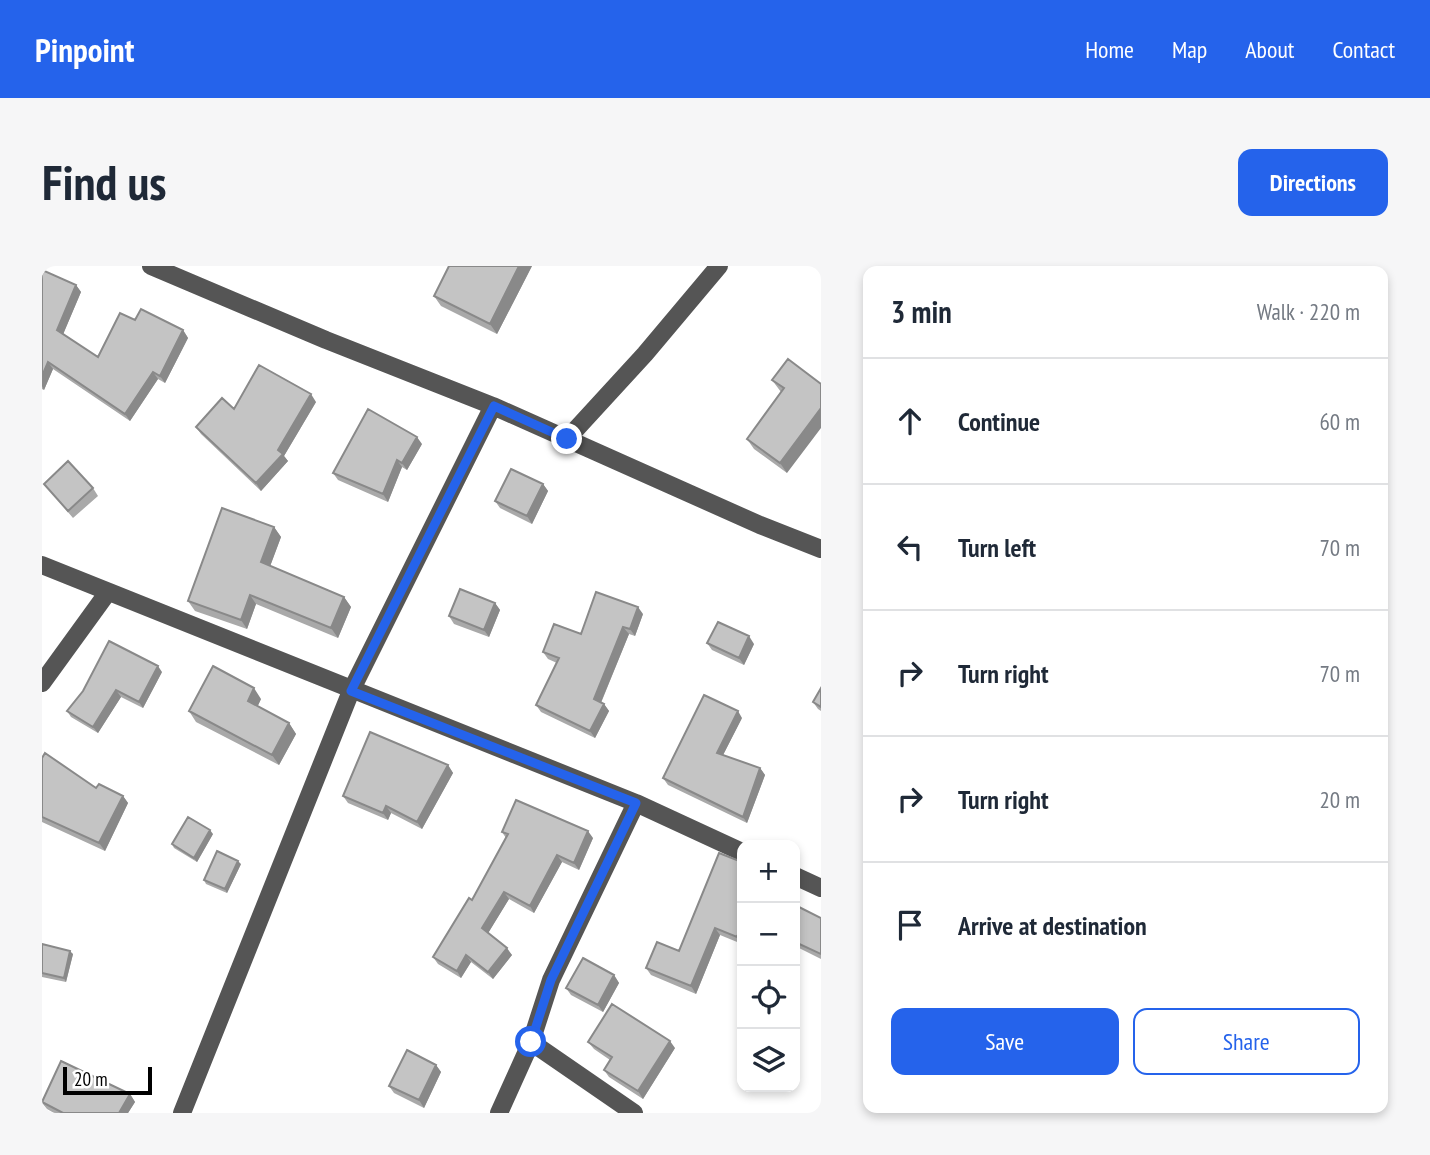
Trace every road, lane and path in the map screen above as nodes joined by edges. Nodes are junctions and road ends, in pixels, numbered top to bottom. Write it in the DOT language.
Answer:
graph roads {
  1 [pos="151,266"];
  2 [pos="719,266"];
  3 [pos="494,406"];
  4 [pos="567,439"];
  5 [pos="821,549"];
  6 [pos="42,565"];
  7 [pos="108,592"];
  8 [pos="42,683"];
  9 [pos="351,691"];
  10 [pos="636,803"];
  11 [pos="737,850"];
  12 [pos="800,878"];
  13 [pos="821,888"];
  14 [pos="531,1042"];
  15 [pos="182,1113"];
  16 [pos="499,1113"];
  17 [pos="634,1113"];
  1 -- 3 [label="street"];
  2 -- 4 [label="street"];
  3 -- 4 [label="street"];
  3 -- 9 [label="street"];
  4 -- 5 [label="street"];
  6 -- 7 [label="street"];
  7 -- 8 [label="street"];
  7 -- 9 [label="street"];
  9 -- 10 [label="street"];
  9 -- 15 [label="street"];
  10 -- 11 [label="street"];
  10 -- 14 [label="street"];
  12 -- 13 [label="street"];
  14 -- 16 [label="street"];
  14 -- 17 [label="street"];
}
